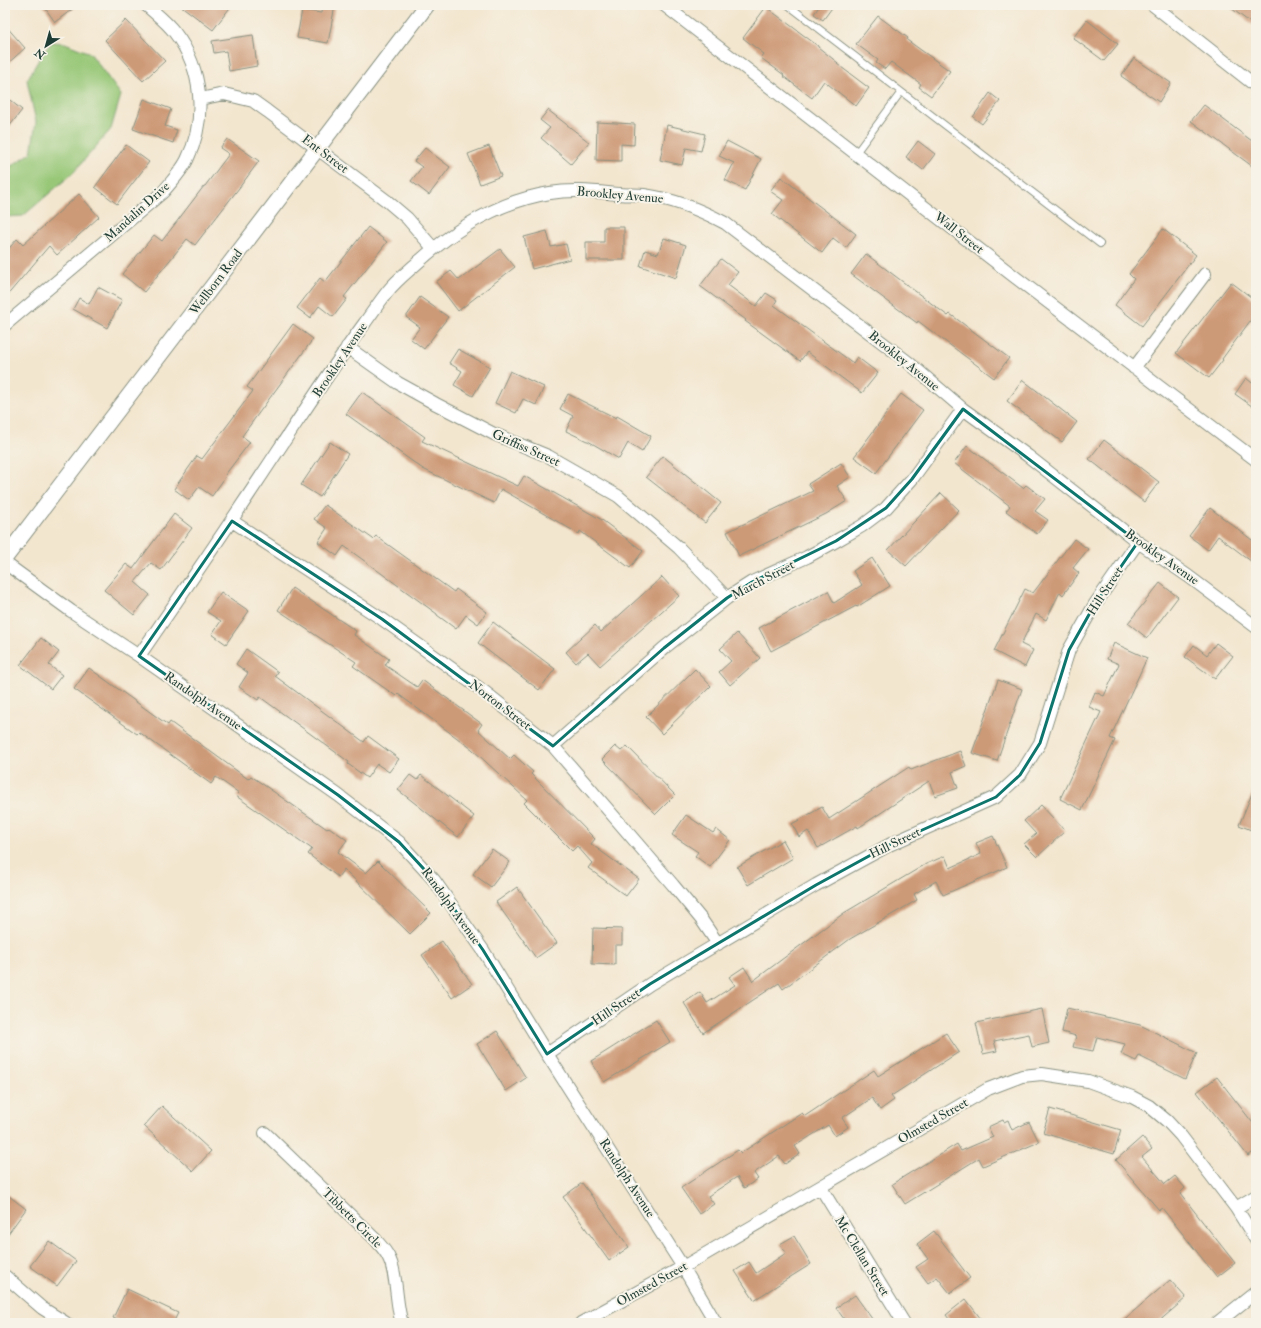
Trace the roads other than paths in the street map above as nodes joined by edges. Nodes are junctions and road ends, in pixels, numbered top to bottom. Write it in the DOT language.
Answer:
graph roads {
  1 [pos="146,5"];
  2 [pos="427,5"];
  3 [pos="664,5"];
  4 [pos="788,5"];
  5 [pos="1153,5"];
  6 [pos="1256,86"];
  7 [pos="901,92"];
  8 [pos="200,99"];
  9 [pos="318,149"];
  10 [pos="856,153"];
  11 [pos="1100,244"];
  12 [pos="433,248"];
  13 [pos="1204,274"];
  14 [pos="5,326"];
  15 [pos="347,347"];
  16 [pos="1134,368"];
  17 [pos="963,409"];
  18 [pos="1256,460"];
  19 [pos="232,521"];
  20 [pos="1138,542"];
  21 [pos="5,558"];
  22 [pos="5,563"];
  23 [pos="727,598"];
  24 [pos="1256,627"];
  25 [pos="139,656"];
  26 [pos="553,746"];
  27 [pos="718,944"];
  28 [pos="547,1054"];
  29 [pos="265,1134"];
  30 [pos="821,1188"];
  31 [pos="1256,1196"];
  32 [pos="1236,1208"];
  33 [pos="1256,1240"];
  34 [pos="683,1267"];
  35 [pos="5,1276"];
  36 [pos="1256,1292"];
  37 [pos="66,1323"];
  38 [pos="402,1323"];
  39 [pos="581,1323"];
  40 [pos="716,1323"];
  41 [pos="904,1323"];
  42 [pos="1218,1323"];
  1 -- 8 [label="street, Mandalin Drive"];
  2 -- 9 [label="street, Wellborn Road"];
  3 -- 10 [label="street, Wall Street"];
  4 -- 7 [label="lane"];
  5 -- 6 [label="street"];
  7 -- 10 [label="lane"];
  7 -- 11 [label="lane"];
  8 -- 9 [label="street, Ent Street"];
  8 -- 14 [label="street, Mandalin Drive"];
  9 -- 12 [label="street, Ent Street"];
  9 -- 21 [label="street, Wellborn Road"];
  10 -- 16 [label="street, Wall Street"];
  12 -- 15 [label="street, Brookley Avenue"];
  12 -- 17 [label="street, Brookley Avenue"];
  13 -- 16 [label="street"];
  15 -- 19 [label="street, Brookley Avenue"];
  15 -- 23 [label="street, Griffiss Street"];
  16 -- 18 [label="street, Wall Street"];
  17 -- 20 [label="street, Brookley Avenue"];
  17 -- 23 [label="street, March Street"];
  19 -- 25 [label="street, Brookley Avenue"];
  19 -- 26 [label="street, Norton Street"];
  20 -- 24 [label="street, Brookley Avenue"];
  20 -- 27 [label="street, Hill Street"];
  22 -- 25 [label="street, Randolph Avenue"];
  23 -- 26 [label="street, March Street"];
  25 -- 28 [label="street, Randolph Avenue"];
  26 -- 27 [label="street, Norton Street"];
  27 -- 28 [label="street, Hill Street"];
  28 -- 34 [label="street, Randolph Avenue"];
  29 -- 38 [label="street, Tibbetts Circle"];
  30 -- 32 [label="street, Olmsted Street"];
  30 -- 34 [label="street, Olmsted Street"];
  30 -- 41 [label="street, Mc Clellan Street"];
  31 -- 32 [label="street"];
  32 -- 33 [label="street, Olmsted Street"];
  34 -- 39 [label="street, Olmsted Street"];
  34 -- 40 [label="street, Randolph Avenue"];
  35 -- 37 [label="street"];
  36 -- 42 [label="street"];
}
